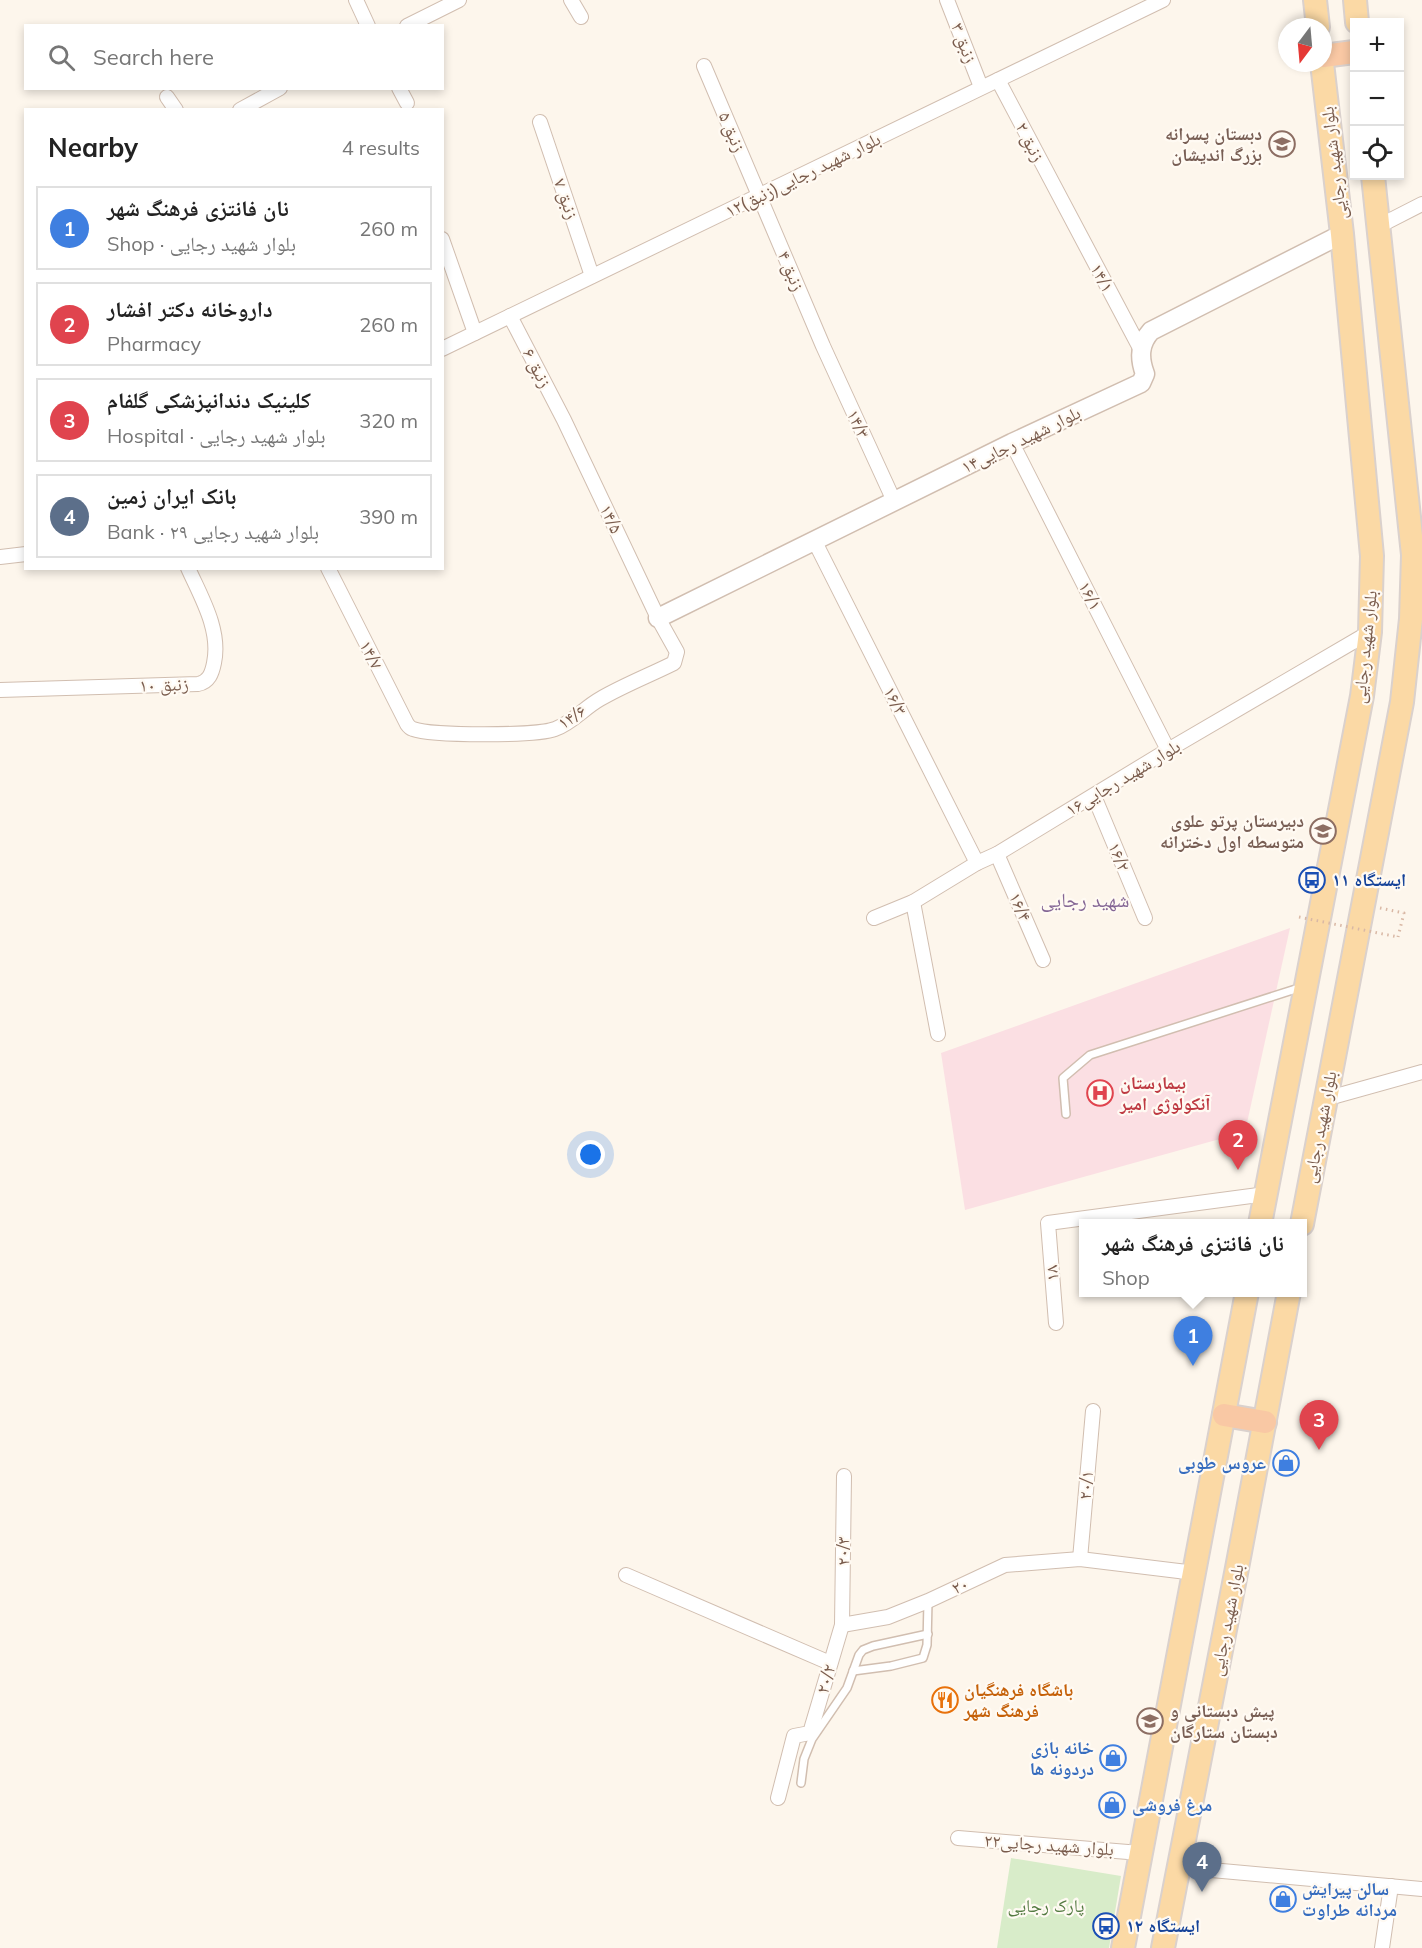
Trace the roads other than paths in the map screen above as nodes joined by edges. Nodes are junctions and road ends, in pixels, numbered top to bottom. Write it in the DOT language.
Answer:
graph roads {
  1 [pos="356,0"];
  2 [pos="459,0"];
  3 [pos="571,0"];
  4 [pos="947,0"];
  5 [pos="1163,0"];
  6 [pos="1315,0"];
  7 [pos="1355,0"];
  8 [pos="581,17"];
  9 [pos="1317,18"];
  10 [pos="1357,18"];
  11 [pos="367,24"];
  12 [pos="411,24"];
  13 [pos="1350,53"];
  14 [pos="1332,55"];
  15 [pos="704,66"];
  16 [pos="1323,72"];
  17 [pos="998,80"];
  18 [pos="981,87"];
  19 [pos="248,90"];
  20 [pos="276,90"];
  21 [pos="400,90"];
  22 [pos="167,97"];
  23 [pos="255,101"];
  24 [pos="406,103"];
  25 [pos="175,108"];
  26 [pos="243,108"];
  27 [pos="540,122"];
  28 [pos="1373,180"];
  29 [pos="759,197"];
  30 [pos="1422,204"];
  31 [pos="1063,205"];
  32 [pos="1378,226"];
  33 [pos="1342,234"];
  34 [pos="444,245"];
  35 [pos="592,276"];
  36 [pos="510,316"];
  37 [pos="475,333"];
  38 [pos="822,346"];
  39 [pos="444,348"];
  40 [pos="1141,350"];
  41 [pos="564,420"];
  42 [pos="1012,442"];
  43 [pos="894,501"];
  44 [pos="814,540"];
  45 [pos="24,554"];
  46 [pos="0,557"];
  47 [pos="189,570"];
  48 [pos="330,574"];
  49 [pos="1417,597"];
  50 [pos="658,618"];
  51 [pos="1370,632"];
  52 [pos="0,690"];
  53 [pos="411,729"];
  54 [pos="1168,750"];
  55 [pos="1094,796"];
  56 [pos="997,854"];
  57 [pos="977,862"];
  58 [pos="913,902"];
  59 [pos="874,918"];
  60 [pos="1145,918"];
  61 [pos="1043,960"];
  62 [pos="1306,986"];
  63 [pos="938,1034"];
  64 [pos="1422,1072"];
  65 [pos="1324,1099"];
  66 [pos="1066,1114"];
  67 [pos="1266,1194"];
  68 [pos="1261,1219"];
  69 [pos="1303,1219"];
  70 [pos="1246,1297"];
  71 [pos="1288,1297"];
  72 [pos="1056,1323"];
  73 [pos="1093,1411"];
  74 [pos="1224,1415"];
  75 [pos="1265,1422"];
  76 [pos="843,1476"];
  77 [pos="1080,1559"];
  78 [pos="1195,1574"];
  79 [pos="626,1575"];
  80 [pos="928,1601"];
  81 [pos="842,1625"];
  82 [pos="928,1634"];
  83 [pos="830,1663"];
  84 [pos="853,1671"];
  85 [pos="801,1783"];
  86 [pos="778,1798"];
  87 [pos="958,1838"];
  88 [pos="1140,1853"];
  89 [pos="1178,1867"];
  90 [pos="1391,1886"];
  91 [pos="1422,1889"];
  92 [pos="1123,1948"];
  93 [pos="1163,1948"];
  94 [pos="1382,1948"];
  1 -- 11 [label="street"];
  2 -- 12 [label="street"];
  3 -- 8 [label="street"];
  4 -- 18 [label="street, زنبق ۳"];
  5 -- 17 [label="street, ۱۲بلوار شهید رجایی(زنبق)"];
  6 -- 9 [label="main road"];
  7 -- 10 [label="main road"];
  13 -- 14 [label="highway"];
  15 -- 29 [label="street, زنبق ۵"];
  16 -- 33 [label="main road, بلوار شهید رجایی"];
  17 -- 18 [label="street, ۱۲بلوار شهید رجایی(زنبق)"];
  17 -- 31 [label="street, زنبق ۲"];
  18 -- 29 [label="street, ۱۲بلوار شهید رجایی(زنبق)"];
  19 -- 23 [label="street"];
  20 -- 23 [label="street"];
  21 -- 24 [label="street"];
  22 -- 25 [label="street"];
  23 -- 26 [label="street"];
  27 -- 35 [label="street, زنبق ۷"];
  28 -- 32 [label="main road, بلوار شهید رجایی"];
  29 -- 35 [label="street, ۱۲بلوار شهید رجایی(زنبق)"];
  29 -- 38 [label="street, زنبق ۴"];
  30 -- 32 [label="street"];
  31 -- 40 [label="street, ۱۴/۱"];
  32 -- 49 [label="main road, بلوار شهید رجایی"];
  33 -- 40 [label="street"];
  33 -- 51 [label="main road, بلوار شهید رجایی"];
  34 -- 37 [label="street"];
  35 -- 36 [label="street, ۱۲بلوار شهید رجایی(زنبق)"];
  36 -- 37 [label="street, ۱۲بلوار شهید رجایی(زنبق)"];
  36 -- 41 [label="street, زنبق ۶"];
  37 -- 39 [label="street, ۱۲بلوار شهید رجایی(زنبق)"];
  38 -- 43 [label="street, ۱۴/۳"];
  40 -- 42 [label="street, بلوار شهید رجایی۱۴"];
  41 -- 50 [label="street, ۱۴/۵"];
  42 -- 43 [label="street, بلوار شهید رجایی۱۴"];
  42 -- 54 [label="street, ۱۶/۱"];
  43 -- 44 [label="street, بلوار شهید رجایی۱۴"];
  44 -- 50 [label="street, بلوار شهید رجایی۱۴"];
  44 -- 57 [label="street, ۱۶/۳"];
  45 -- 46 [label="street"];
  47 -- 52 [label="street, زنبق ۱۰"];
  48 -- 53 [label="street, ۱۴/۷"];
  49 -- 65 [label="main road, بلوار شهید رجایی"];
  50 -- 53 [label="street, ۱۴/۶"];
  51 -- 54 [label="street, بلوار شهید رجایی۱۶"];
  51 -- 62 [label="main road, بلوار شهید رجایی"];
  54 -- 55 [label="street, بلوار شهید رجایی۱۶"];
  55 -- 56 [label="street, بلوار شهید رجایی۱۶"];
  55 -- 60 [label="street, ۱۶/۲"];
  56 -- 57 [label="street, بلوار شهید رجایی۱۶"];
  56 -- 61 [label="street, ۱۶/۴"];
  57 -- 58 [label="street, بلوار شهید رجایی۱۶"];
  58 -- 59 [label="street, بلوار شهید رجایی۱۶"];
  58 -- 63 [label="street"];
  62 -- 66 [label="lane"];
  62 -- 67 [label="main road, بلوار شهید رجایی"];
  64 -- 65 [label="street"];
  65 -- 69 [label="main road, بلوار شهید رجایی"];
  67 -- 68 [label="main road, بلوار شهید رجایی"];
  67 -- 72 [label="street, ۱۸"];
  70 -- 74 [label="main road"];
  71 -- 75 [label="main road, بلوار شهید رجایی"];
  73 -- 77 [label="street, ۲۰/۱"];
  74 -- 75 [label="highway"];
  74 -- 78 [label="main road"];
  75 -- 89 [label="main road, بلوار شهید رجایی"];
  76 -- 81 [label="street, ۲۰/۳"];
  77 -- 78 [label="street, ۲۰"];
  77 -- 80 [label="street, ۲۰"];
  78 -- 88 [label="main road"];
  79 -- 83 [label="street"];
  80 -- 81 [label="street, ۲۰"];
  80 -- 82 [label="lane"];
  81 -- 83 [label="street, ۲۰/۲"];
  82 -- 84 [label="lane"];
  82 -- 84 [label="lane"];
  83 -- 86 [label="street, ۲۰/۲"];
  84 -- 85 [label="lane"];
  87 -- 88 [label="street, بلوار شهید رجایی۲۲"];
  88 -- 92 [label="main road"];
  89 -- 90 [label="street"];
  89 -- 93 [label="main road, بلوار شهید رجایی"];
  90 -- 91 [label="street"];
  90 -- 94 [label="street"];
}
